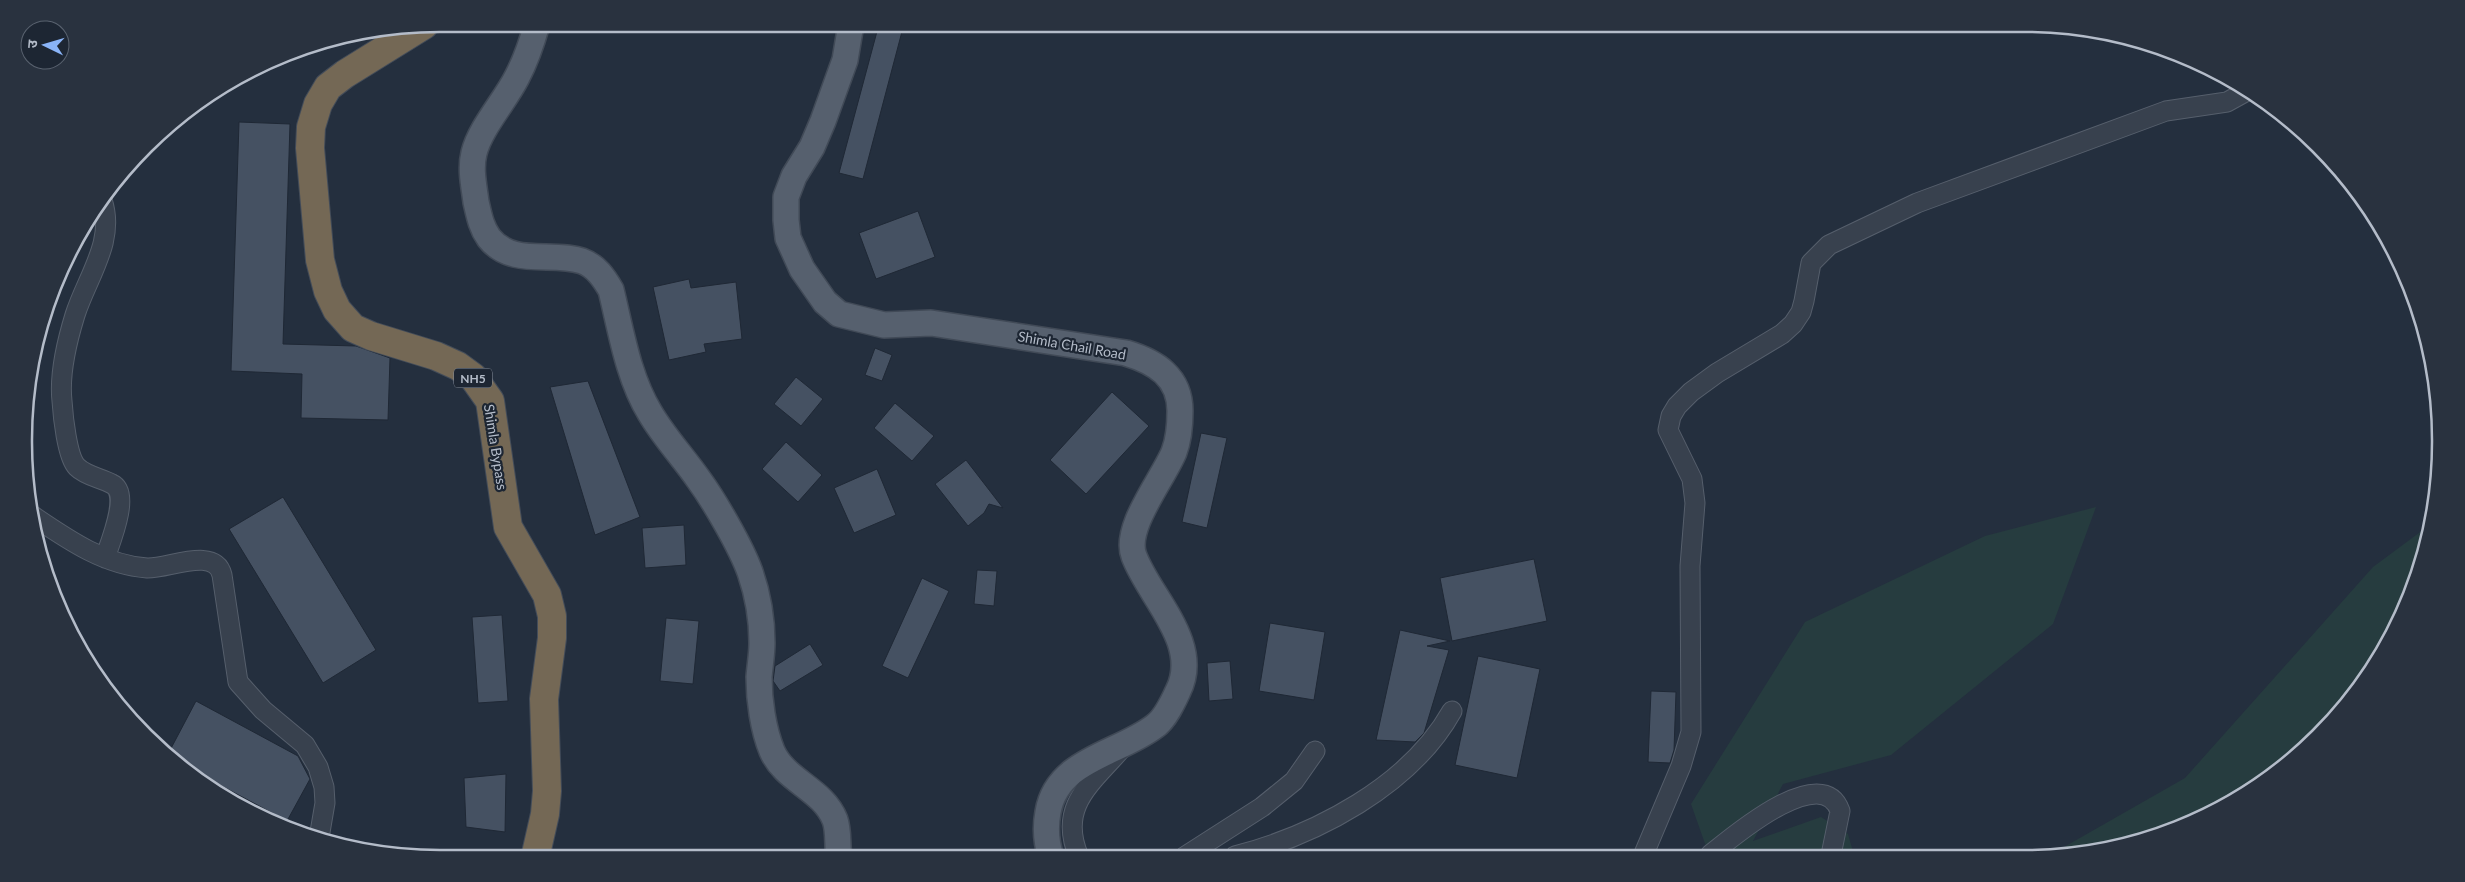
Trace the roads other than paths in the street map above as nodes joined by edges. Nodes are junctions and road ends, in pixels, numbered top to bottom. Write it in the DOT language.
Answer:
graph roads {
  1 [pos="535,32"];
  2 [pos="849,32"];
  3 [pos="410,33"];
  4 [pos="2240,95"];
  5 [pos="105,209"];
  6 [pos="40,521"];
  7 [pos="105,558"];
  8 [pos="1452,711"];
  9 [pos="1128,741"];
  10 [pos="1315,751"];
  11 [pos="320,831"];
  12 [pos="537,850"];
  13 [pos="838,850"];
  14 [pos="1049,850"];
  15 [pos="1076,850"];
  16 [pos="1195,850"];
  17 [pos="1254,850"];
  18 [pos="1645,850"];
  19 [pos="1717,850"];
  20 [pos="1832,850"];
  1 -- 13 [label="main road"];
  2 -- 9 [label="main road, Shimla Chail Road"];
  3 -- 12 [label="highway, Shimla Bypass / NH5"];
  4 -- 18 [label="street"];
  5 -- 7 [label="street"];
  6 -- 7 [label="street"];
  7 -- 11 [label="street"];
  8 -- 17 [label="street"];
  9 -- 14 [label="main road, Shimla Chail Road"];
  9 -- 15 [label="street"];
  10 -- 16 [label="street"];
  19 -- 20 [label="street"];
}
